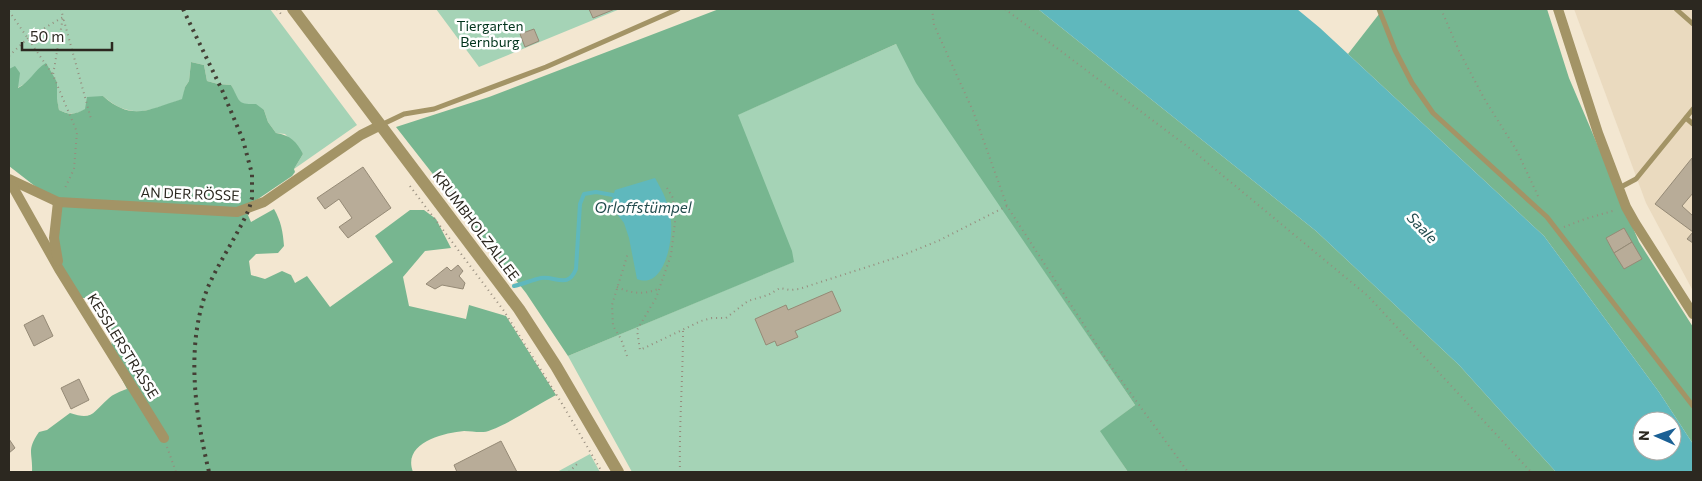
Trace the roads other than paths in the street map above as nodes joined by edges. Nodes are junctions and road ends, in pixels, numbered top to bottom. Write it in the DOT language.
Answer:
graph roads {
  1 [pos="678,9"];
  2 [pos="1379,9"];
  3 [pos="1558,9"];
  4 [pos="1676,9"];
  5 [pos="288,13"];
  6 [pos="1693,24"];
  7 [pos="1693,109"];
  8 [pos="1686,118"];
  9 [pos="1693,124"];
  10 [pos="381,125"];
  11 [pos="9,180"];
  12 [pos="1618,188"];
  13 [pos="58,202"];
  14 [pos="59,269"];
  15 [pos="1693,314"];
  16 [pos="1693,406"];
  17 [pos="164,438"];
  18 [pos="618,472"];
  1 -- 10 [label="lane"];
  2 -- 16 [label="lane"];
  3 -- 12 [label="street"];
  4 -- 6 [label="lane"];
  5 -- 10 [label="street, KRUMBHOLZALLEE"];
  7 -- 8 [label="lane"];
  8 -- 9 [label="lane"];
  8 -- 12 [label="lane"];
  10 -- 13 [label="street, AN DER RÖSSE"];
  10 -- 18 [label="street, KRUMBHOLZALLEE"];
  11 -- 13 [label="street, AN DER RÖSSE"];
  11 -- 14 [label="street, KESSLERSTRASSE"];
  12 -- 15 [label="street"];
  13 -- 14 [label="street, KESSLERSTRASSE"];
  14 -- 17 [label="street, KESSLERSTRASSE"];
}
